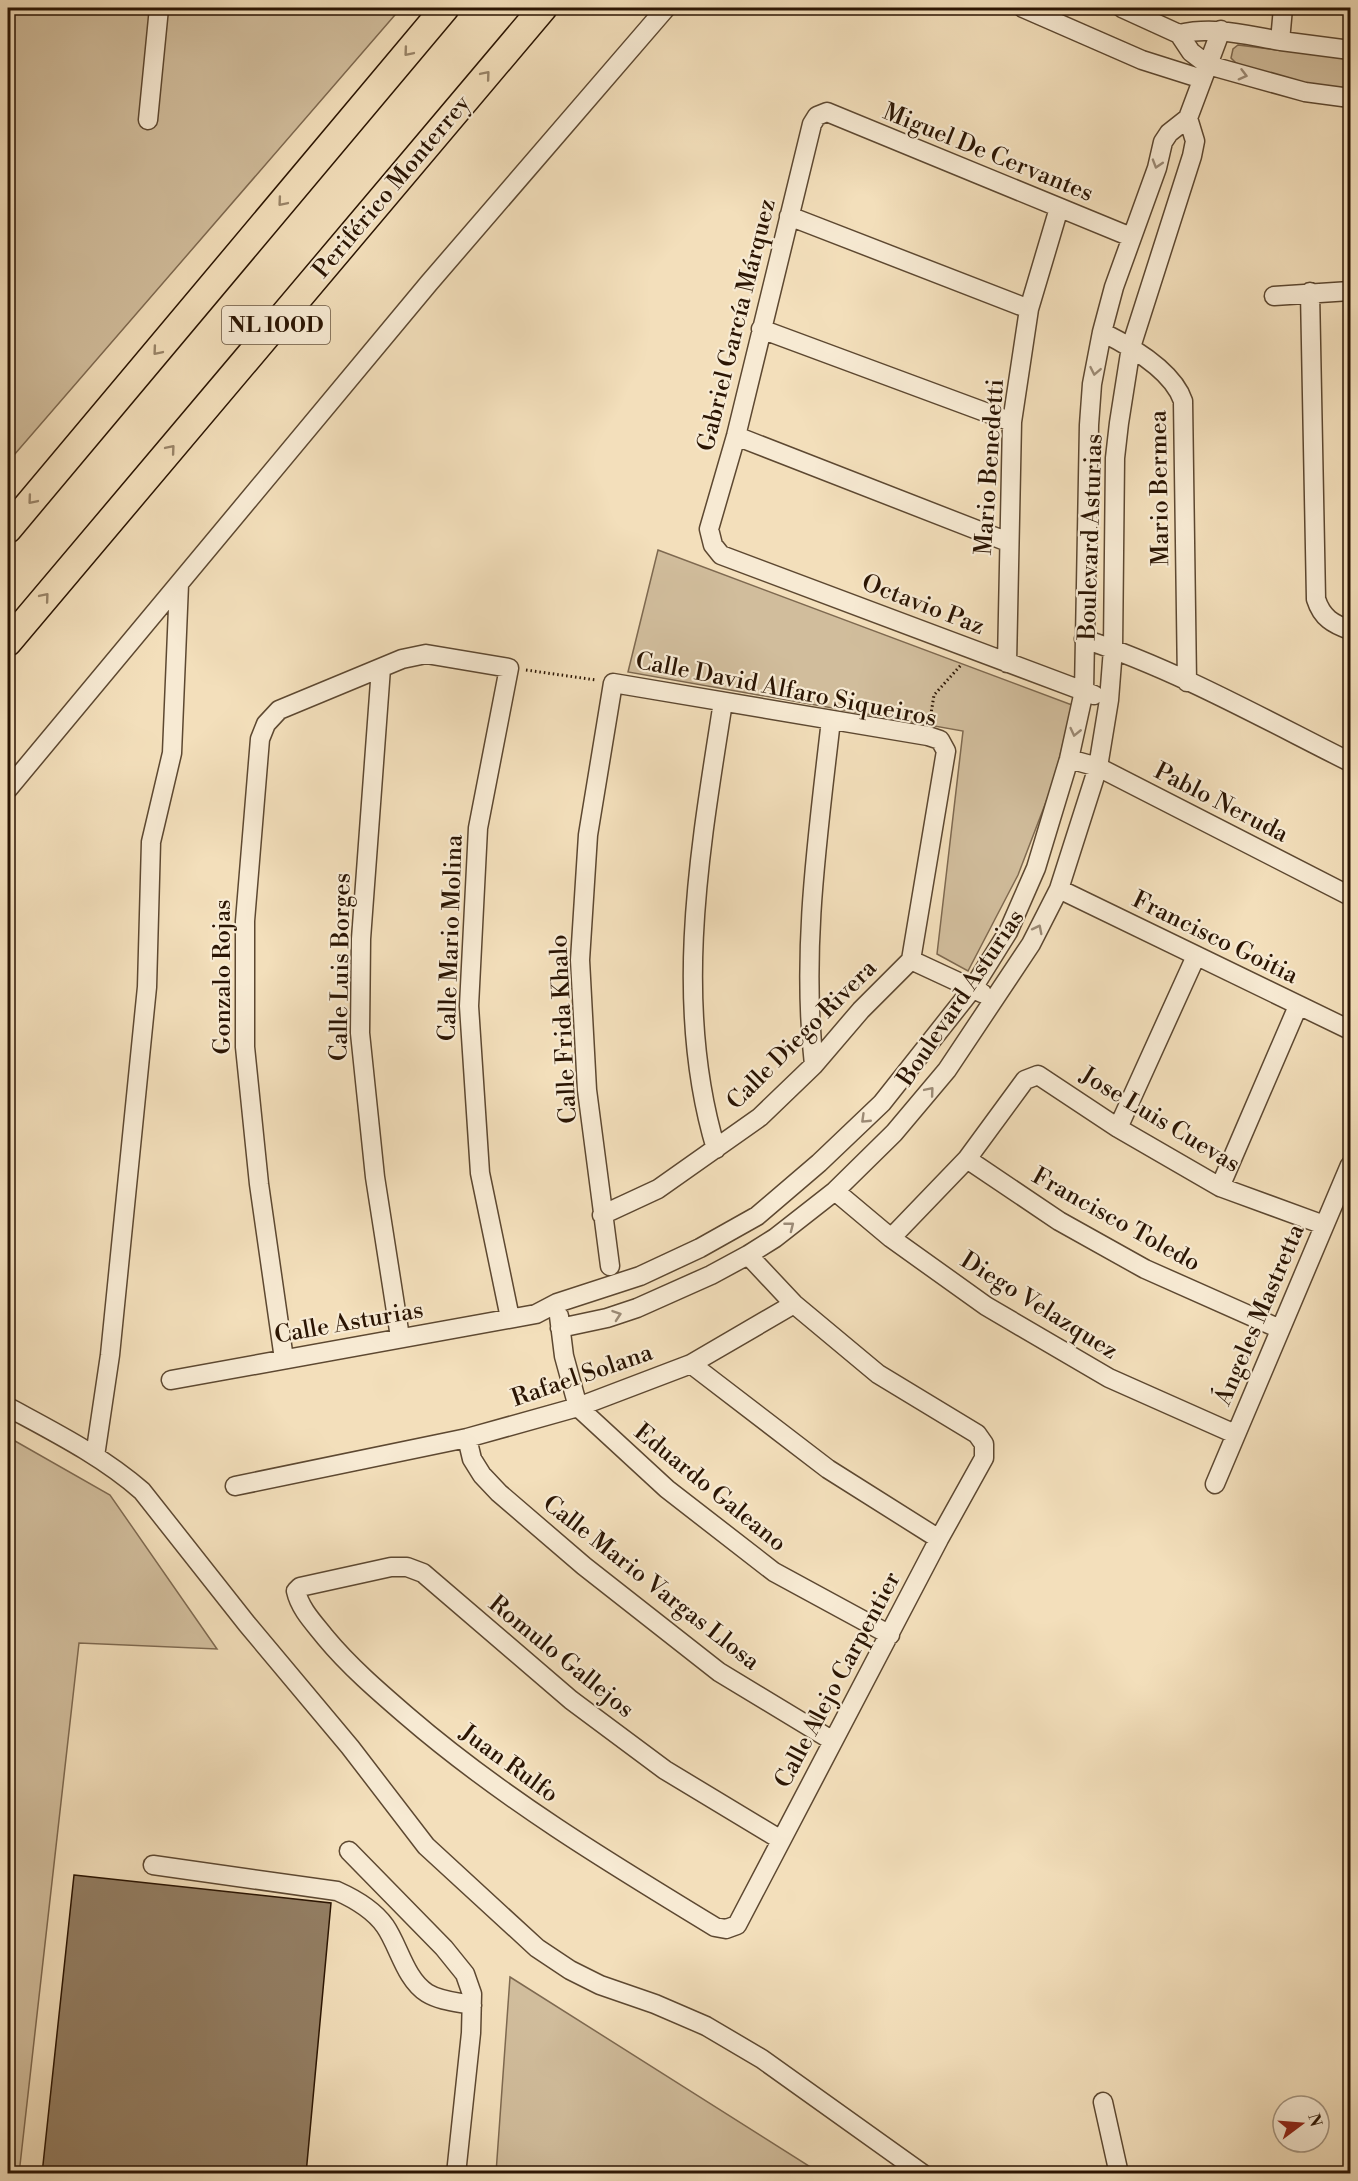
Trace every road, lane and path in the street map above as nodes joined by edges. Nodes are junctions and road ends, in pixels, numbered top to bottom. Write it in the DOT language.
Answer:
graph roads {
  1 [pos="159,8"];
  2 [pos="446,8"];
  3 [pos="543,8"];
  4 [pos="666,8"];
  5 [pos="1023,8"];
  6 [pos="1122,8"];
  7 [pos="1283,8"];
  8 [pos="1221,30"];
  9 [pos="1179,34"];
  10 [pos="1280,41"];
  11 [pos="1350,50"];
  12 [pos="1205,72"];
  13 [pos="1350,98"];
  14 [pos="827,112"];
  15 [pos="1188,118"];
  16 [pos="148,120"];
  17 [pos="1059,208"];
  18 [pos="789,216"];
  19 [pos="1131,237"];
  20 [pos="1350,291"];
  21 [pos="1310,292"];
  22 [pos="1274,296"];
  23 [pos="1029,309"];
  24 [pos="761,329"];
  25 [pos="1102,332"];
  26 [pos="1131,347"];
  27 [pos="1012,422"];
  28 [pos="736,436"];
  29 [pos="8,529"];
  30 [pos="1008,542"];
  31 [pos="721,555"];
  32 [pos="179,584"];
  33 [pos="1350,630"];
  34 [pos="1084,639"];
  35 [pos="8,642"];
  36 [pos="1113,649"];
  37 [pos="974,650"];
  38 [pos="1007,663"];
  39 [pos="381,668"];
  40 [pos="509,668"];
  41 [pos="613,682"];
  42 [pos="1187,682"];
  43 [pos="1084,691"];
  44 [pos="1109,700"];
  45 [pos="723,702"];
  46 [pos="831,720"];
  47 [pos="927,736"];
  48 [pos="946,751"];
  49 [pos="1069,759"];
  50 [pos="1350,762"];
  51 [pos="1098,767"];
  52 [pos="8,789"];
  53 [pos="1059,889"];
  54 [pos="1350,896"];
  55 [pos="1196,956"];
  56 [pos="911,960"];
  57 [pos="973,988"];
  58 [pos="994,999"];
  59 [pos="1298,1005"];
  60 [pos="1350,1029"];
  61 [pos="813,1065"];
  62 [pos="1118,1128"];
  63 [pos="716,1149"];
  64 [pos="967,1160"];
  65 [pos="1350,1165"];
  66 [pos="1220,1187"];
  67 [pos="835,1191"];
  68 [pos="602,1215"];
  69 [pos="1324,1225"];
  70 [pos="891,1238"];
  71 [pos="748,1255"];
  72 [pos="610,1266"];
  73 [pos="557,1303"];
  74 [pos="794,1304"];
  75 [pos="536,1314"];
  76 [pos="510,1318"];
  77 [pos="560,1328"];
  78 [pos="1280,1329"];
  79 [pos="400,1337"];
  80 [pos="284,1359"];
  81 [pos="691,1364"];
  82 [pos="171,1380"];
  83 [pos="8,1407"];
  84 [pos="578,1407"];
  85 [pos="1235,1434"];
  86 [pos="467,1438"];
  87 [pos="95,1456"];
  88 [pos="1215,1485"];
  89 [pos="235,1486"];
  90 [pos="939,1539"];
  91 [pos="300,1587"];
  92 [pos="890,1635"];
  93 [pos="833,1741"];
  94 [pos="781,1840"];
  95 [pos="349,1851"];
  96 [pos="153,1865"];
  97 [pos="737,1925"];
  98 [pos="471,2005"];
  99 [pos="1103,2102"];
  100 [pos="456,2174"];
  101 [pos="922,2174"];
  102 [pos="1119,2174"];
  1 -- 16 [label="street"];
  2 -- 29 [label="highway, NL 100D, one-way"];
  35 -- 3 [label="highway, Periférico Monterrey / NL 100D, one-way"];
  4 -- 32 [label="street"];
  5 -- 12 [label="street"];
  6 -- 9 [label="street"];
  7 -- 10 [label="street"];
  8 -- 9 [label="street"];
  8 -- 10 [label="street"];
  8 -- 12 [label="street, Boulevard Asturias"];
  9 -- 12 [label="street"];
  10 -- 11 [label="street"];
  12 -- 13 [label="street, one-way"];
  12 -- 15 [label="street, Boulevard Asturias"];
  14 -- 17 [label="street, Miguel De Cervantes"];
  14 -- 18 [label="street, Gabriel García Márquez"];
  15 -- 19 [label="street, Boulevard Asturias, one-way"];
  15 -- 26 [label="street, Boulevard Asturias"];
  17 -- 19 [label="street, Miguel De Cervantes"];
  17 -- 23 [label="street, Mario Benedetti"];
  18 -- 23 [label="street"];
  18 -- 24 [label="street, Gabriel García Márquez"];
  19 -- 25 [label="street, Boulevard Asturias"];
  20 -- 21 [label="street"];
  21 -- 22 [label="street"];
  21 -- 33 [label="street"];
  23 -- 27 [label="street, Mario Benedetti"];
  24 -- 27 [label="street"];
  24 -- 28 [label="street, Gabriel García Márquez"];
  25 -- 26 [label="street, Mario Bermea"];
  25 -- 34 [label="street, Boulevard Asturias, one-way"];
  26 -- 36 [label="street, Boulevard Asturias"];
  26 -- 42 [label="street, Mario Bermea"];
  27 -- 30 [label="street, Mario Benedetti"];
  28 -- 30 [label="street"];
  28 -- 31 [label="street, Gabriel García Márquez"];
  30 -- 38 [label="street, Mario Benedetti"];
  31 -- 37 [label="street, Octavio Paz"];
  32 -- 52 [label="street"];
  32 -- 87 [label="street"];
  34 -- 36 [label="street"];
  34 -- 43 [label="street, Boulevard Asturias"];
  36 -- 42 [label="street"];
  36 -- 44 [label="street, Boulevard Asturias"];
  37 -- 38 [label="street, Octavio Paz"];
  37 -- 47 [label="path"];
  38 -- 43 [label="street, Octavio Paz"];
  39 -- 40 [label="street, Gonzalo Rojas"];
  39 -- 79 [label="street, Calle Luis Borges"];
  39 -- 80 [label="street, Gonzalo Rojas"];
  40 -- 41 [label="path"];
  40 -- 76 [label="street, Calle Mario Molina"];
  41 -- 45 [label="street, Calle David Alfaro Siqueiros"];
  41 -- 68 [label="street, Calle Frida Khalo"];
  42 -- 50 [label="street"];
  43 -- 44 [label="street, Octavio Paz"];
  43 -- 49 [label="street, Boulevard Asturias, one-way"];
  44 -- 51 [label="street, Boulevard Asturias"];
  45 -- 46 [label="street, Calle David Alfaro Siqueiros"];
  45 -- 63 [label="street"];
  46 -- 47 [label="street, Calle David Alfaro Siqueiros"];
  46 -- 61 [label="street"];
  47 -- 48 [label="street, Calle David Alfaro Siqueiros"];
  48 -- 56 [label="street, Calle Diego Rivera"];
  49 -- 51 [label="street, Pablo Neruda"];
  49 -- 57 [label="street, Boulevard Asturias"];
  51 -- 53 [label="street, Boulevard Asturias"];
  51 -- 54 [label="street, Pablo Neruda"];
  53 -- 55 [label="street, Francisco Goitia"];
  58 -- 53 [label="street, Boulevard Asturias, one-way"];
  55 -- 59 [label="street, Francisco Goitia"];
  55 -- 62 [label="street"];
  56 -- 57 [label="street, Calle Diego Rivera"];
  56 -- 61 [label="street, Calle Diego Rivera"];
  57 -- 58 [label="street, Calle Diego Rivera"];
  57 -- 73 [label="street, Boulevard Asturias, one-way"];
  67 -- 58 [label="street, Boulevard Asturias, one-way"];
  59 -- 60 [label="street, Francisco Goitia"];
  59 -- 66 [label="street"];
  61 -- 63 [label="street, Calle Diego Rivera"];
  62 -- 64 [label="street, Jose Luis Cuevas"];
  62 -- 66 [label="street, Jose Luis Cuevas"];
  63 -- 68 [label="street, Calle Diego Rivera"];
  64 -- 70 [label="street"];
  64 -- 78 [label="street, Francisco Toledo"];
  65 -- 69 [label="street, Ángeles Mastretta"];
  66 -- 69 [label="street, Jose Luis Cuevas"];
  67 -- 70 [label="street, Diego Velazquez"];
  71 -- 67 [label="street, Boulevard Asturias, one-way"];
  68 -- 72 [label="street, Calle Frida Khalo"];
  69 -- 78 [label="street, Ángeles Mastretta"];
  70 -- 85 [label="street, Diego Velazquez"];
  71 -- 74 [label="street"];
  77 -- 71 [label="street, Boulevard Asturias, one-way"];
  73 -- 75 [label="street, Calle Asturias"];
  73 -- 77 [label="street"];
  74 -- 81 [label="street, Rafael Solana"];
  74 -- 90 [label="street, Calle Alejo Carpentier"];
  75 -- 76 [label="street, Calle Asturias"];
  75 -- 77 [label="street"];
  76 -- 79 [label="street, Calle Asturias"];
  77 -- 84 [label="street"];
  78 -- 85 [label="street, Ángeles Mastretta"];
  79 -- 80 [label="street, Calle Asturias"];
  80 -- 82 [label="street, Calle Asturias"];
  81 -- 84 [label="street, Rafael Solana"];
  81 -- 90 [label="street"];
  83 -- 87 [label="street"];
  84 -- 86 [label="street, Rafael Solana"];
  84 -- 92 [label="street, Eduardo Galeano"];
  85 -- 88 [label="street, Ángeles Mastretta"];
  86 -- 89 [label="street, Rafael Solana"];
  86 -- 93 [label="street, Calle Mario Vargas Llosa"];
  87 -- 101 [label="street"];
  90 -- 92 [label="street, Calle Alejo Carpentier"];
  91 -- 94 [label="street, Romulo Gallejos"];
  91 -- 97 [label="street, Juan Rulfo"];
  92 -- 93 [label="street, Calle Alejo Carpentier"];
  93 -- 94 [label="street, Calle Alejo Carpentier"];
  94 -- 97 [label="street, Calle Alejo Carpentier"];
  95 -- 98 [label="street"];
  96 -- 98 [label="street"];
  98 -- 100 [label="street"];
  99 -- 102 [label="street"];
}
